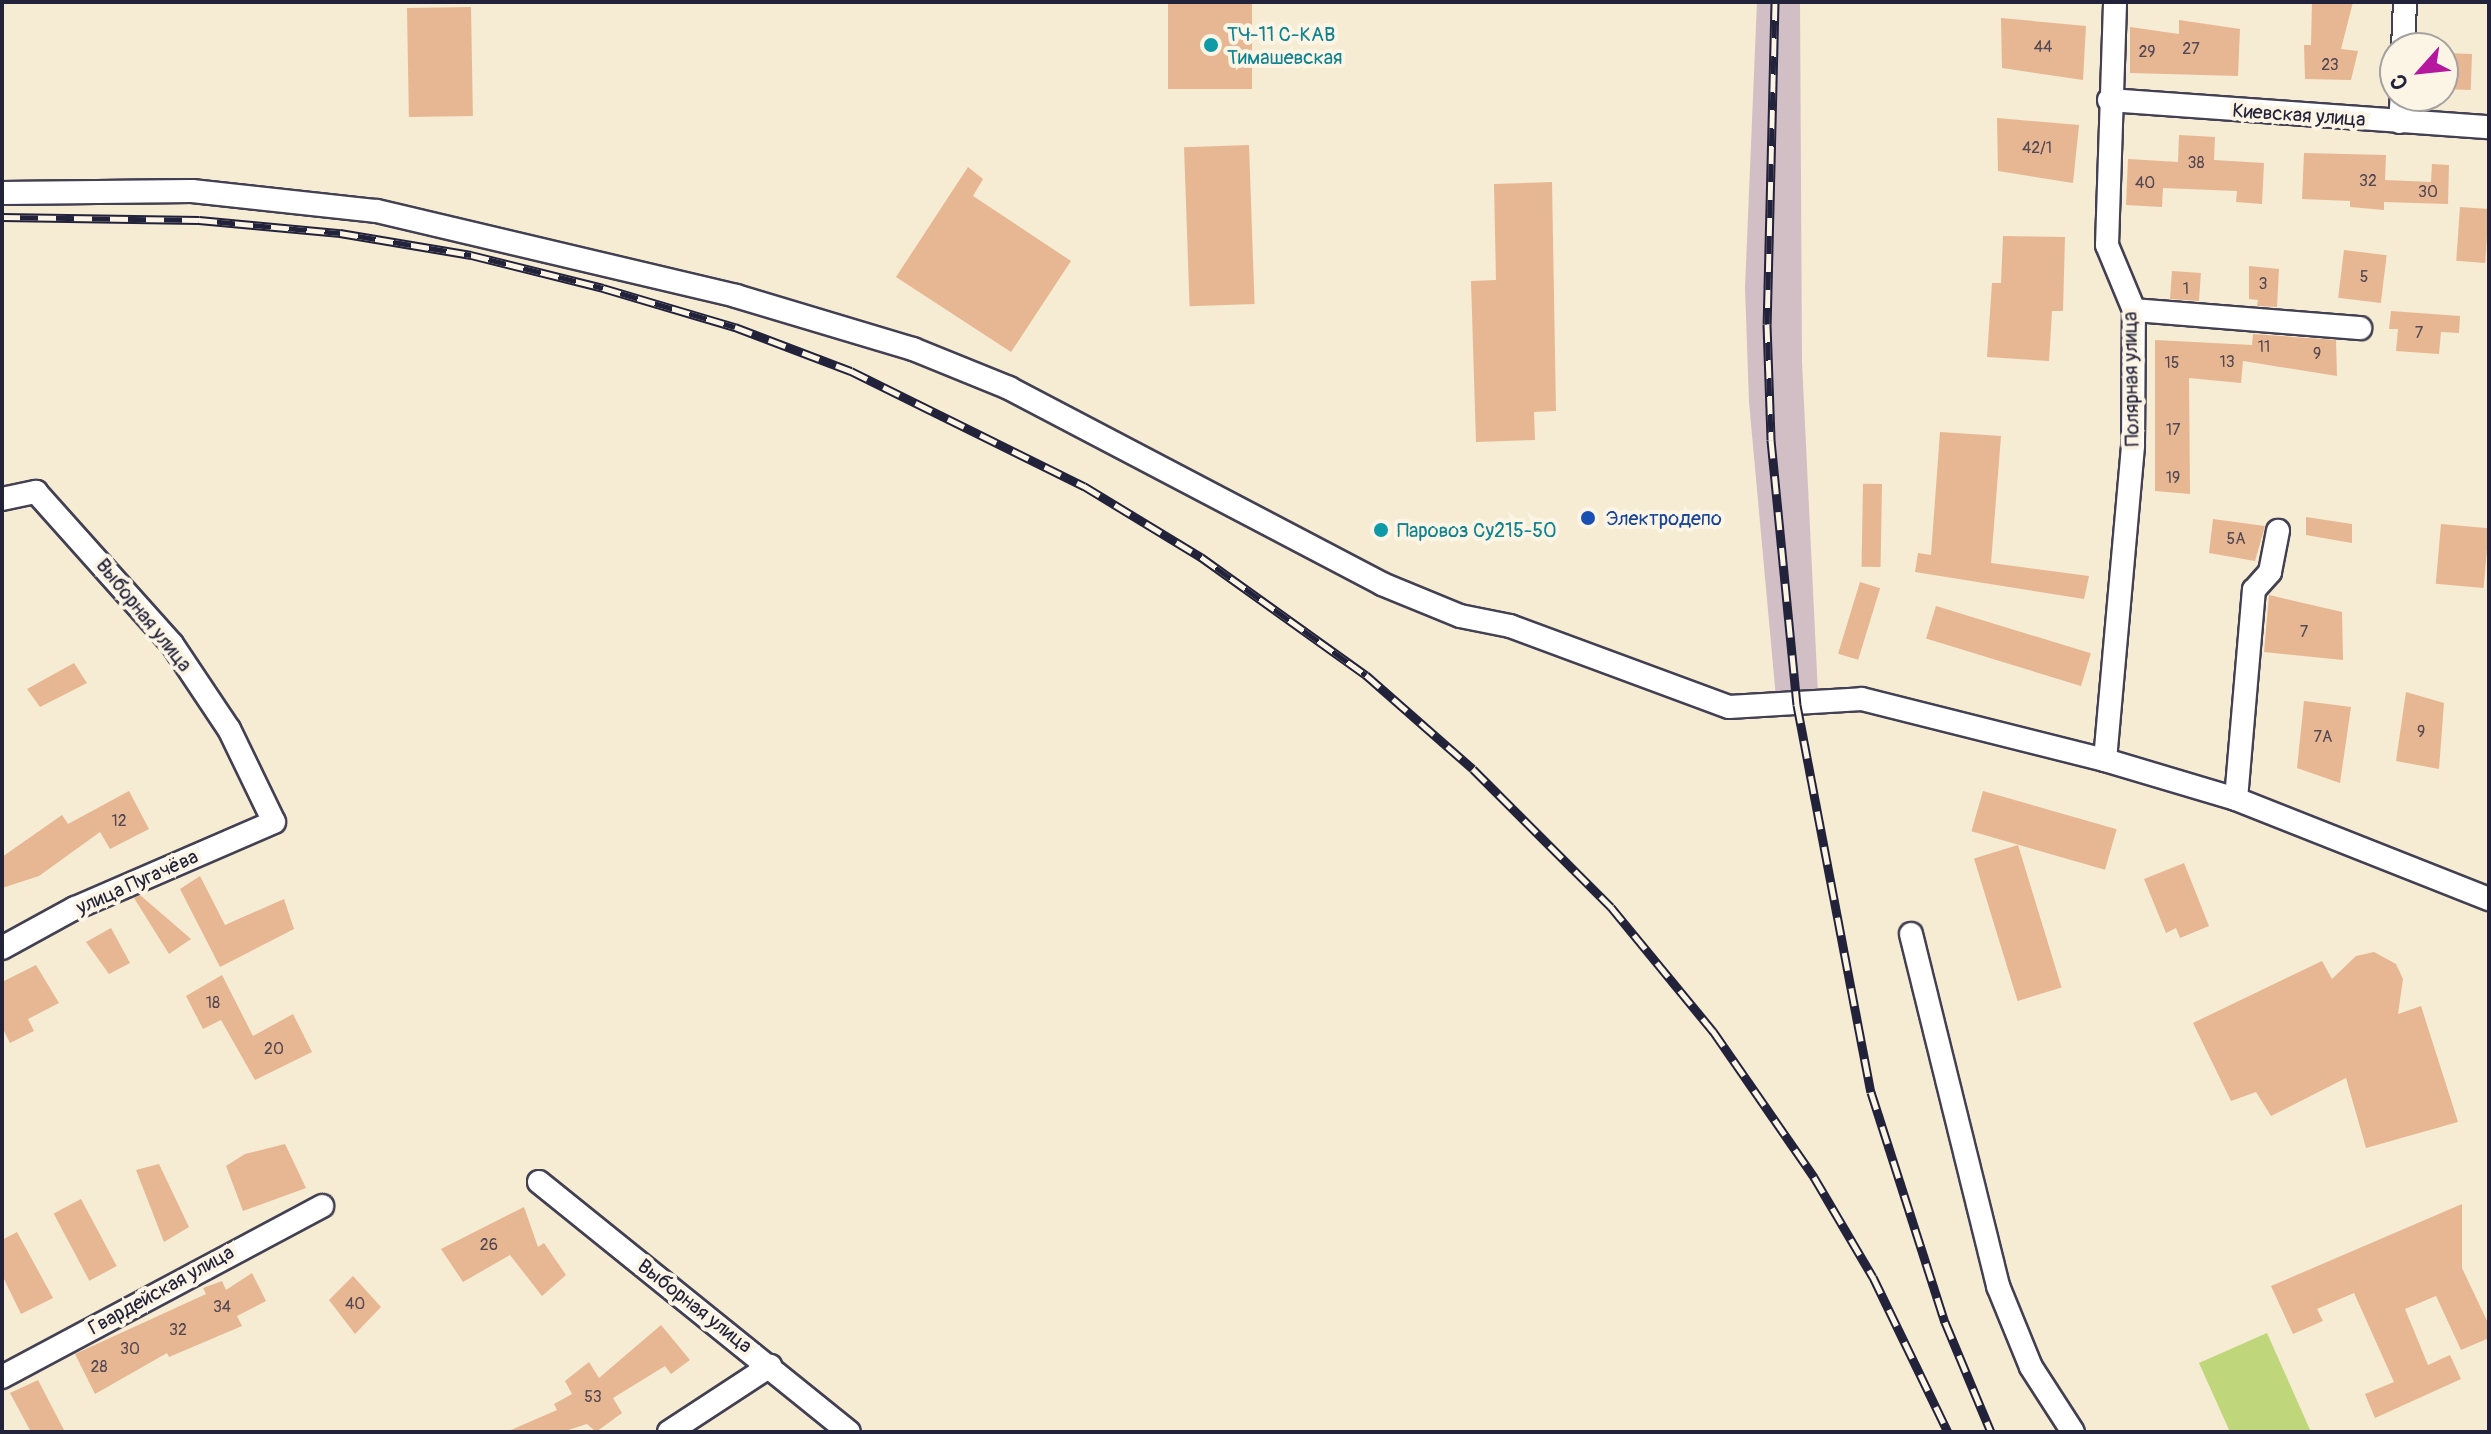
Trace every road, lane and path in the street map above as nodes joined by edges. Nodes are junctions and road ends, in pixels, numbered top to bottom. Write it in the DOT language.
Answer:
graph roads {
  1 [pos="2115,2"];
  2 [pos="2405,2"];
  3 [pos="2404,32"];
  4 [pos="2109,100"];
  5 [pos="2401,112"];
  6 [pos="2400,122"];
  7 [pos="2489,127"];
  8 [pos="2,193"];
  9 [pos="2134,310"];
  10 [pos="2360,328"];
  11 [pos="2,499"];
  12 [pos="2278,531"];
  13 [pos="2105,760"];
  14 [pos="2236,799"];
  15 [pos="274,822"];
  16 [pos="2489,899"];
  17 [pos="1911,934"];
  18 [pos="2,948"];
  19 [pos="539,1182"];
  20 [pos="322,1206"];
  21 [pos="770,1366"];
  22 [pos="2,1377"];
  23 [pos="669,1432"];
  24 [pos="849,1432"];
  25 [pos="2073,1432"];
  1 -- 4 [label="street, Полярная улица"];
  2 -- 3 [label="street"];
  4 -- 6 [label="street, Киевская улица"];
  4 -- 9 [label="street, Полярная улица"];
  5 -- 6 [label="street"];
  6 -- 7 [label="street, Киевская улица"];
  8 -- 13 [label="street"];
  9 -- 10 [label="street"];
  9 -- 13 [label="street, Полярная улица"];
  11 -- 15 [label="street, Выборная улица"];
  12 -- 14 [label="street"];
  13 -- 14 [label="street"];
  14 -- 16 [label="street"];
  15 -- 18 [label="street, улица Пугачёва"];
  17 -- 25 [label="street"];
  19 -- 21 [label="street, Выборная улица"];
  20 -- 22 [label="street, Гвардейская улица"];
  21 -- 23 [label="street"];
  21 -- 24 [label="street, Выборная улица"];
}
